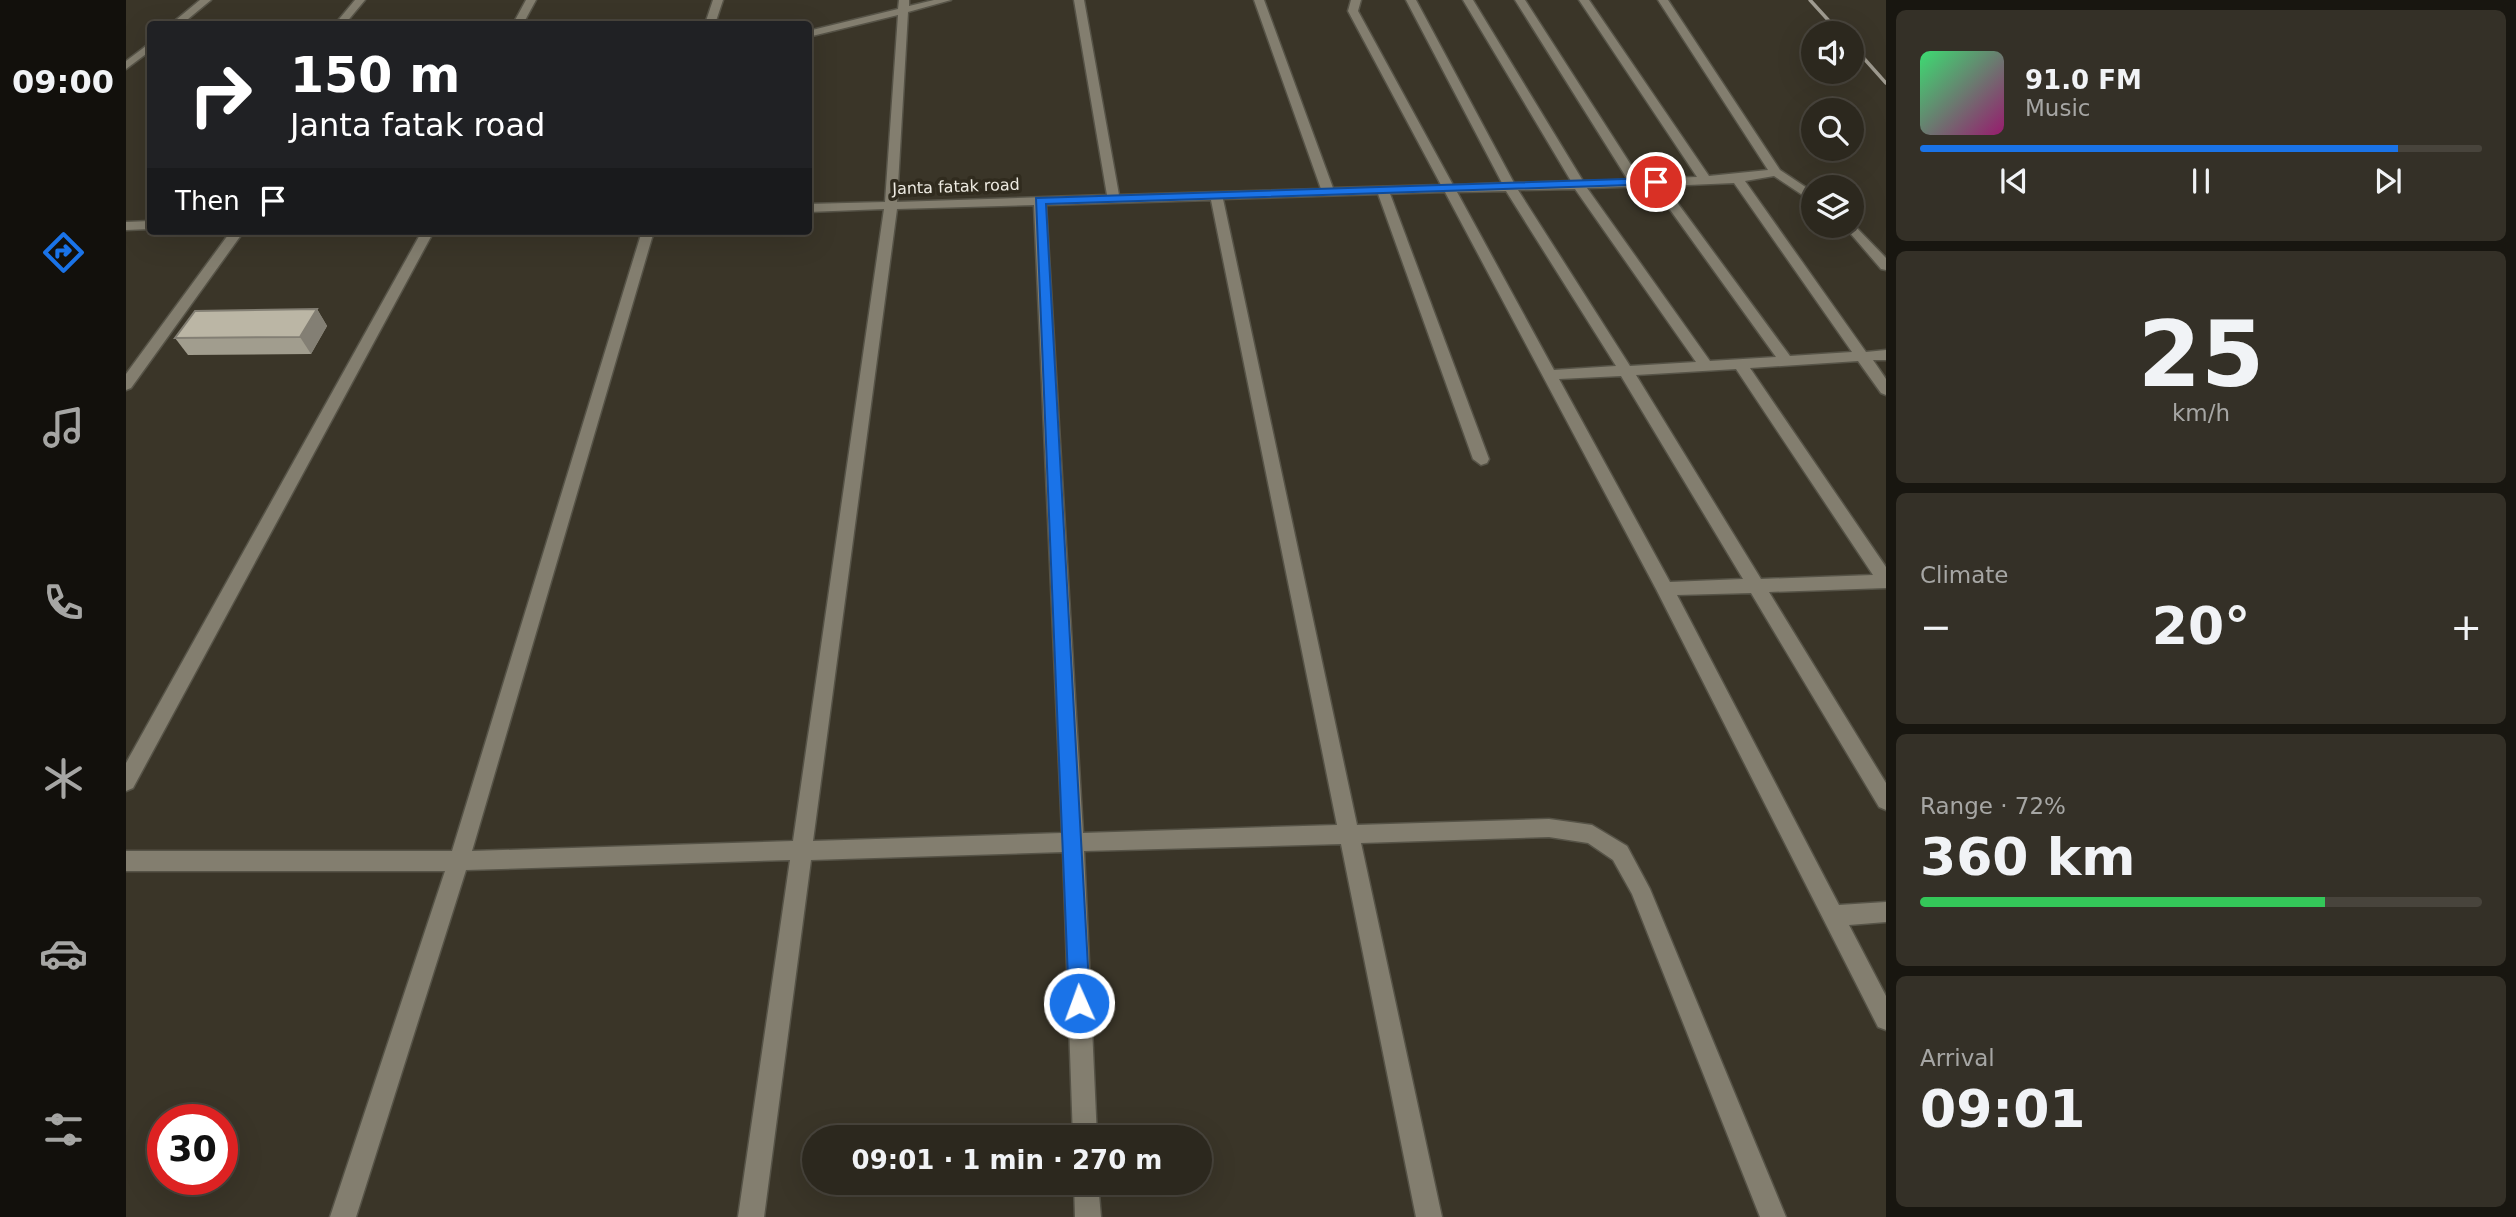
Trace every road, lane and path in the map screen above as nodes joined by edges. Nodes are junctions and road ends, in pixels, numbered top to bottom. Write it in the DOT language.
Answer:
graph roads {
  1 [pos="206,0"];
  2 [pos="360,0"];
  3 [pos="531,0"];
  4 [pos="718,0"];
  5 [pos="946,0"];
  6 [pos="1079,0"];
  7 [pos="1259,0"];
  8 [pos="1356,0"];
  9 [pos="1411,0"];
  10 [pos="1468,0"];
  11 [pos="1520,0"];
  12 [pos="1584,0"];
  13 [pos="1662,0"];
  14 [pos="904,6"];
  15 [pos="180,21"];
  16 [pos="342,21"];
  17 [pos="520,21"];
  18 [pos="711,21"];
  19 [pos="812,33"];
  20 [pos="147,48"];
  21 [pos="126,66"];
  22 [pos="1776,172"];
  23 [pos="1737,179"];
  24 [pos="1705,180"];
  25 [pos="1656,182"];
  26 [pos="1636,183"];
  27 [pos="1579,185"];
  28 [pos="1510,187"];
  29 [pos="1448,189"];
  30 [pos="1801,190"];
  31 [pos="1382,191"];
  32 [pos="1328,192"];
  33 [pos="1216,196"];
  34 [pos="1114,200"];
  35 [pos="1040,201"];
  36 [pos="891,206"];
  37 [pos="812,208"];
  38 [pos="147,225"];
  39 [pos="126,226"];
  40 [pos="235,235"];
  41 [pos="426,235"];
  42 [pos="647,235"];
  43 [pos="1861,238"];
  44 [pos="1886,266"];
  45 [pos="1886,355"];
  46 [pos="1862,356"];
  47 [pos="1786,361"];
  48 [pos="1740,364"];
  49 [pos="1706,366"];
  50 [pos="1626,371"];
  51 [pos="1551,376"];
  52 [pos="126,385"];
  53 [pos="1886,390"];
  54 [pos="1481,459"];
  55 [pos="1756,585"];
  56 [pos="1665,589"];
  57 [pos="126,782"];
  58 [pos="1886,801"];
  59 [pos="1350,833"];
  60 [pos="1073,841"];
  61 [pos="802,850"];
  62 [pos="126,861"];
  63 [pos="459,861"];
  64 [pos="1886,912"];
  65 [pos="1832,916"];
  66 [pos="1886,1019"];
  67 [pos="1084,1125"];
  68 [pos="1087,1195"];
  69 [pos="343,1217"];
  70 [pos="751,1217"];
  71 [pos="1088,1217"];
  72 [pos="1429,1217"];
  73 [pos="1773,1217"];
  1 -- 15 [label="street"];
  2 -- 16 [label="street"];
  3 -- 17 [label="street"];
  4 -- 18 [label="street"];
  5 -- 14 [label="street"];
  6 -- 34 [label="street"];
  7 -- 32 [label="street"];
  8 -- 29 [label="street"];
  9 -- 28 [label="street"];
  10 -- 27 [label="street"];
  11 -- 26 [label="street"];
  12 -- 24 [label="street"];
  13 -- 22 [label="street"];
  14 -- 19 [label="street"];
  14 -- 36 [label="street"];
  20 -- 21 [label="street"];
  22 -- 23 [label="street, Janta fatak road"];
  22 -- 30 [label="street"];
  23 -- 24 [label="street, Janta fatak road"];
  23 -- 46 [label="street"];
  24 -- 25 [label="street, Janta fatak road"];
  25 -- 26 [label="street, Janta fatak road"];
  25 -- 47 [label="street"];
  26 -- 27 [label="street, Janta fatak road"];
  27 -- 28 [label="street, Janta fatak road"];
  27 -- 49 [label="street"];
  28 -- 29 [label="street, Janta fatak road"];
  28 -- 50 [label="street"];
  29 -- 31 [label="street, Janta fatak road"];
  29 -- 51 [label="street"];
  31 -- 32 [label="street, Janta fatak road"];
  31 -- 54 [label="street"];
  32 -- 33 [label="street, Janta fatak road"];
  33 -- 34 [label="street, Janta fatak road"];
  33 -- 59 [label="street"];
  34 -- 35 [label="street, Janta fatak road"];
  35 -- 36 [label="street, Janta fatak road"];
  35 -- 60 [label="street"];
  36 -- 37 [label="street, Janta fatak road"];
  36 -- 61 [label="street"];
  38 -- 39 [label="street"];
  40 -- 52 [label="street"];
  41 -- 57 [label="street"];
  42 -- 63 [label="street"];
  43 -- 44 [label="street"];
  45 -- 46 [label="street"];
  46 -- 47 [label="street"];
  46 -- 53 [label="street"];
  47 -- 48 [label="street"];
  48 -- 49 [label="street"];
  48 -- 55 [label="street"];
  49 -- 50 [label="street"];
  50 -- 51 [label="street"];
  50 -- 55 [label="street"];
  51 -- 56 [label="street"];
  55 -- 56 [label="street"];
  55 -- 58 [label="street"];
  56 -- 65 [label="street"];
  59 -- 60 [label="street"];
  59 -- 72 [label="street"];
  59 -- 73 [label="street"];
  60 -- 61 [label="street"];
  60 -- 67 [label="street"];
  61 -- 63 [label="street"];
  61 -- 70 [label="street"];
  62 -- 63 [label="street"];
  63 -- 69 [label="street"];
  64 -- 65 [label="street"];
  65 -- 66 [label="street"];
  68 -- 71 [label="street"];
}
